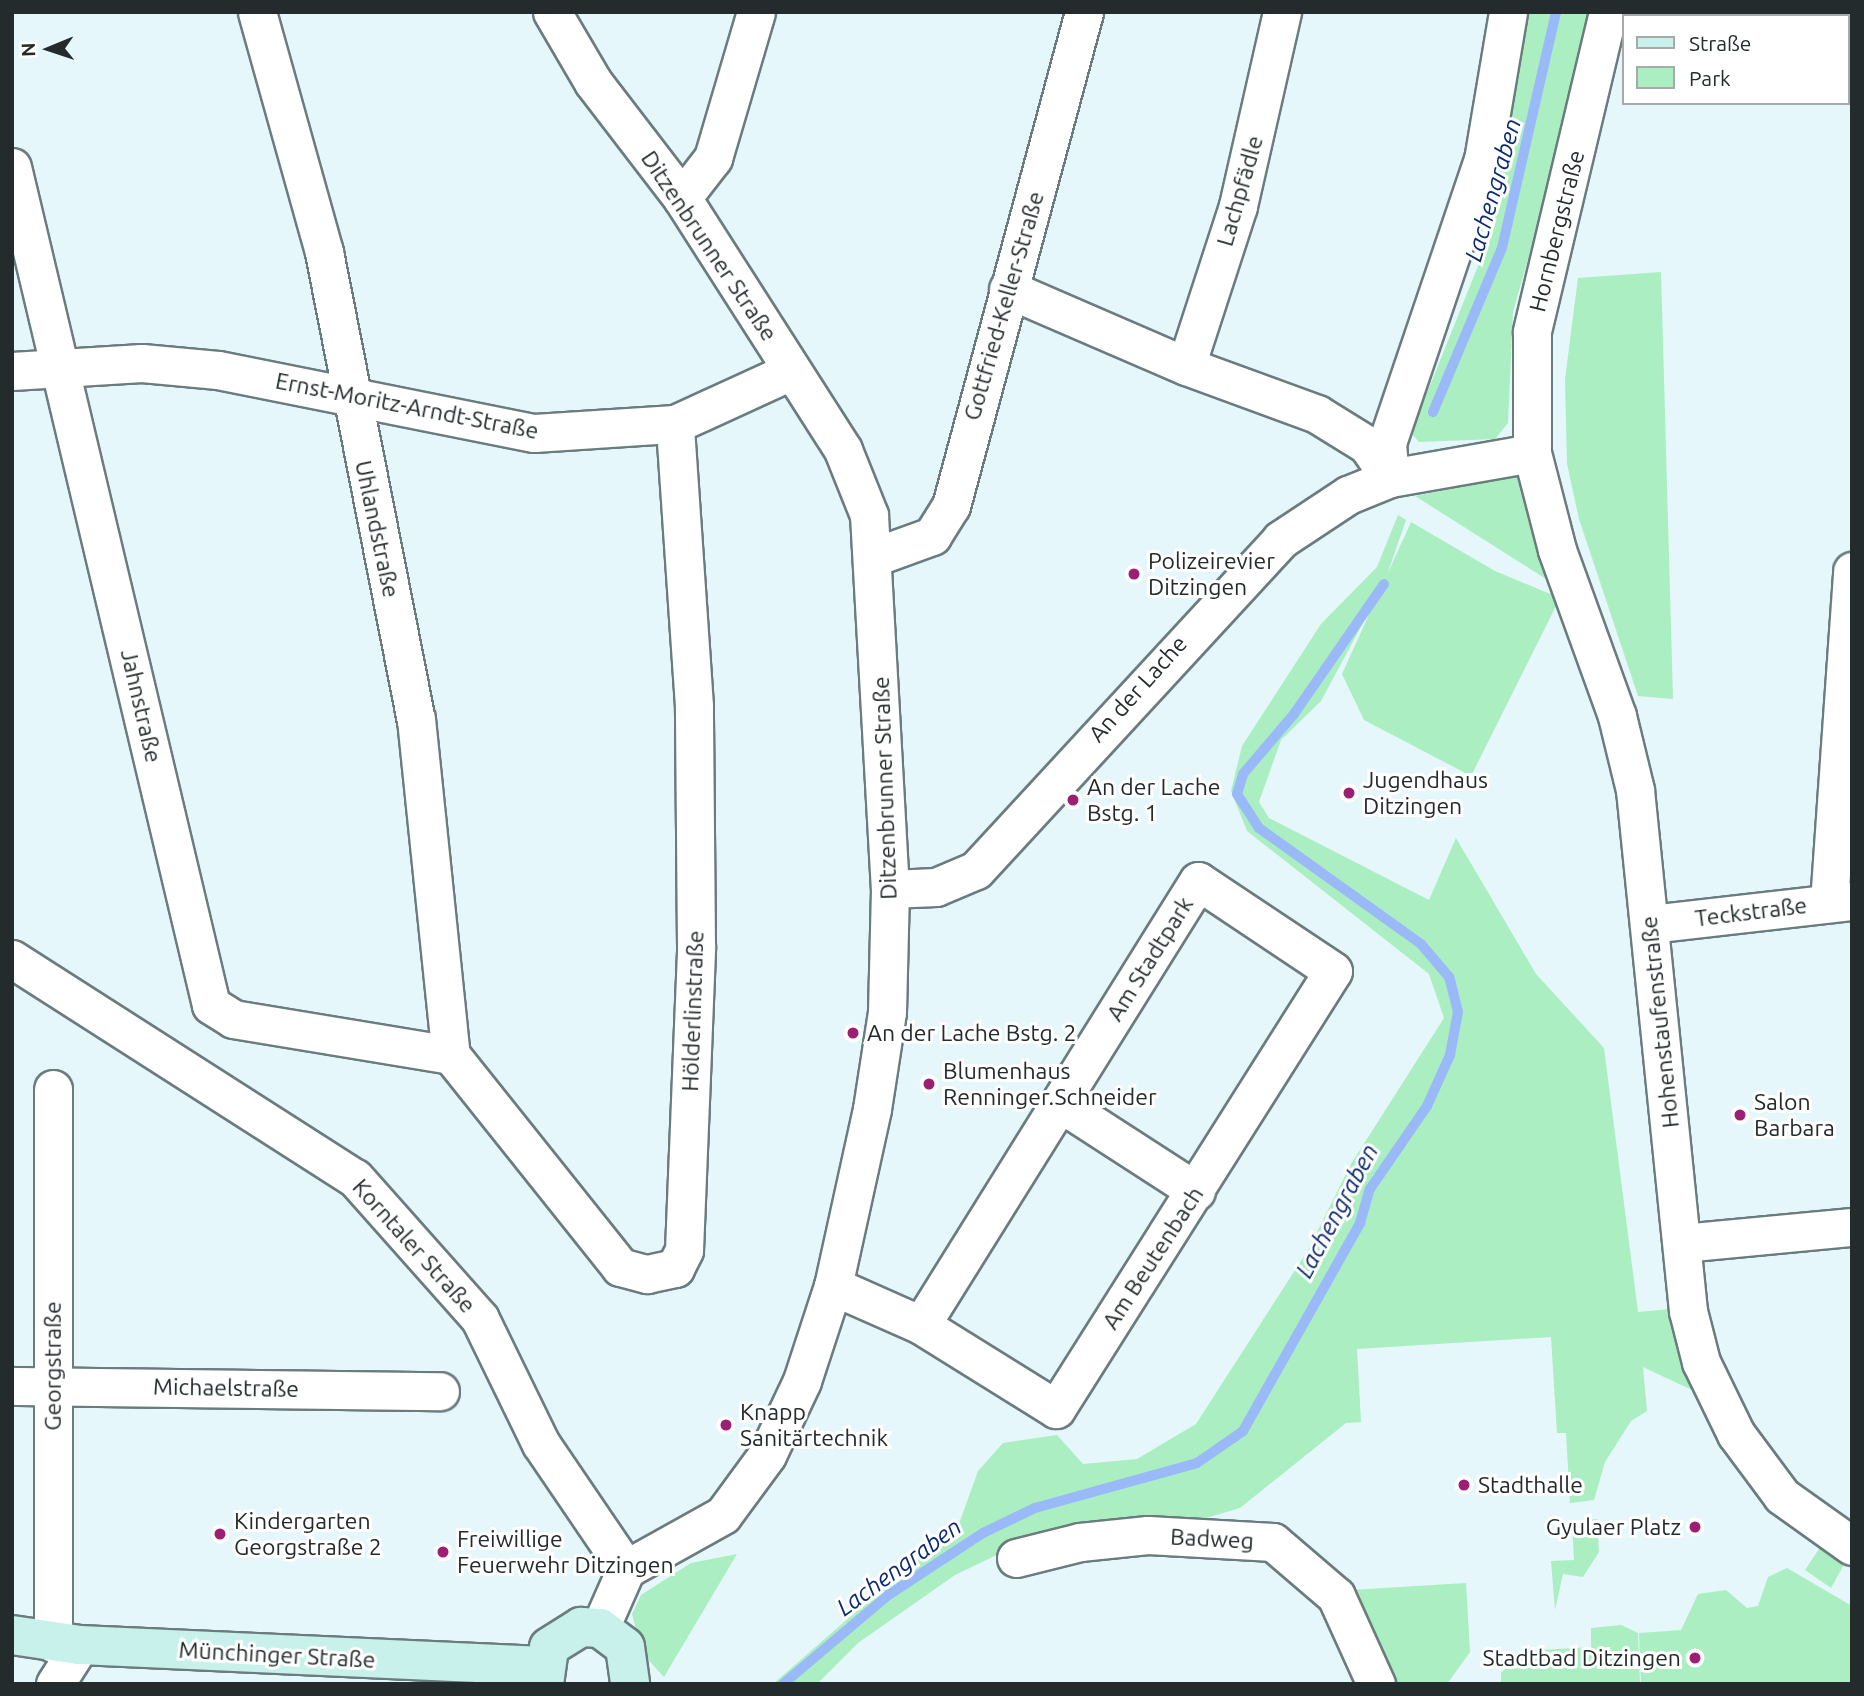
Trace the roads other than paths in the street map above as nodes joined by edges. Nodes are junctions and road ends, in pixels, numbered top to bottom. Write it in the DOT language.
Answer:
graph roads {
  1 [pos="257,12"];
  2 [pos="552,12"];
  3 [pos="756,12"];
  4 [pos="1084,12"];
  5 [pos="1282,12"];
  6 [pos="1508,12"];
  7 [pos="1608,12"];
  8 [pos="12,167"];
  9 [pos="682,198"];
  10 [pos="1008,289"];
  11 [pos="64,365"];
  12 [pos="1186,366"];
  13 [pos="791,370"];
  14 [pos="12,372"];
  15 [pos="349,393"];
  16 [pos="675,424"];
  17 [pos="1532,453"];
  18 [pos="1391,478"];
  19 [pos="874,557"];
  20 [pos="1852,571"];
  21 [pos="890,890"];
  22 [pos="1840,902"];
  23 [pos="1650,924"];
  24 [pos="12,959"];
  25 [pos="1333,971"];
  26 [pos="451,1055"];
  27 [pos="53,1089"];
  28 [pos="1060,1103"];
  29 [pos="1196,1191"];
  30 [pos="1852,1227"];
  31 [pos="1682,1243"];
  32 [pos="833,1286"];
  33 [pos="921,1325"];
  34 [pos="12,1386"];
  35 [pos="54,1386"];
  36 [pos="440,1391"];
  37 [pos="1852,1546"];
  38 [pos="1016,1558"];
  39 [pos="626,1569"];
  40 [pos="600,1628"];
  41 [pos="12,1635"];
  42 [pos="67,1644"];
  43 [pos="543,1675"];
  44 [pos="55,1684"];
  45 [pos="630,1684"];
  46 [pos="1376,1684"];
  1 -- 15 [label="street, Uhlandstraße"];
  2 -- 9 [label="street, Ditzenbrunner Straße"];
  3 -- 9 [label="street"];
  4 -- 10 [label="street, Gottfried-Keller-Straße"];
  5 -- 12 [label="street, Lachpfädle"];
  6 -- 18 [label="street"];
  7 -- 17 [label="street, Hornbergstraße"];
  8 -- 11 [label="street, Jahnstraße"];
  9 -- 13 [label="street, Ditzenbrunner Straße"];
  10 -- 12 [label="street"];
  10 -- 19 [label="street, Gottfried-Keller-Straße"];
  11 -- 14 [label="street, Ernst-Moritz-Arndt-Straße"];
  11 -- 15 [label="street, Ernst-Moritz-Arndt-Straße"];
  11 -- 26 [label="street, Jahnstraße"];
  12 -- 18 [label="street"];
  13 -- 16 [label="street, Ernst-Moritz-Arndt-Straße"];
  13 -- 19 [label="street, Ditzenbrunner Straße"];
  15 -- 16 [label="street, Ernst-Moritz-Arndt-Straße"];
  15 -- 26 [label="street, Uhlandstraße"];
  16 -- 26 [label="street, Hölderlinstraße"];
  17 -- 18 [label="street, An der Lache"];
  17 -- 23 [label="street, Hohenstaufenstraße"];
  18 -- 21 [label="street, An der Lache"];
  19 -- 21 [label="street, Ditzenbrunner Straße"];
  20 -- 22 [label="street"];
  21 -- 32 [label="street, Ditzenbrunner Straße"];
  22 -- 23 [label="street, Teckstraße"];
  23 -- 31 [label="street, Hohenstaufenstraße"];
  24 -- 39 [label="street, Korntaler Straße"];
  25 -- 28 [label="street, Am Stadtpark"];
  25 -- 29 [label="street, Am Beutenbach"];
  27 -- 35 [label="street, Georgstraße"];
  28 -- 29 [label="street"];
  28 -- 33 [label="street, Am Stadtpark"];
  29 -- 33 [label="street, Am Beutenbach"];
  30 -- 31 [label="street"];
  31 -- 37 [label="street, Hohenstaufenstraße"];
  32 -- 33 [label="street"];
  32 -- 39 [label="street, Ditzenbrunner Straße"];
  34 -- 35 [label="street, Michaelstraße"];
  35 -- 36 [label="street, Michaelstraße"];
  35 -- 42 [label="street, Georgstraße"];
  38 -- 46 [label="street, Badweg"];
  39 -- 40 [label="street"];
  40 -- 43 [label="main road"];
  40 -- 45 [label="main road"];
  41 -- 42 [label="main road, Münchinger Straße"];
  42 -- 43 [label="main road, Münchinger Straße"];
  42 -- 44 [label="street"];
}
